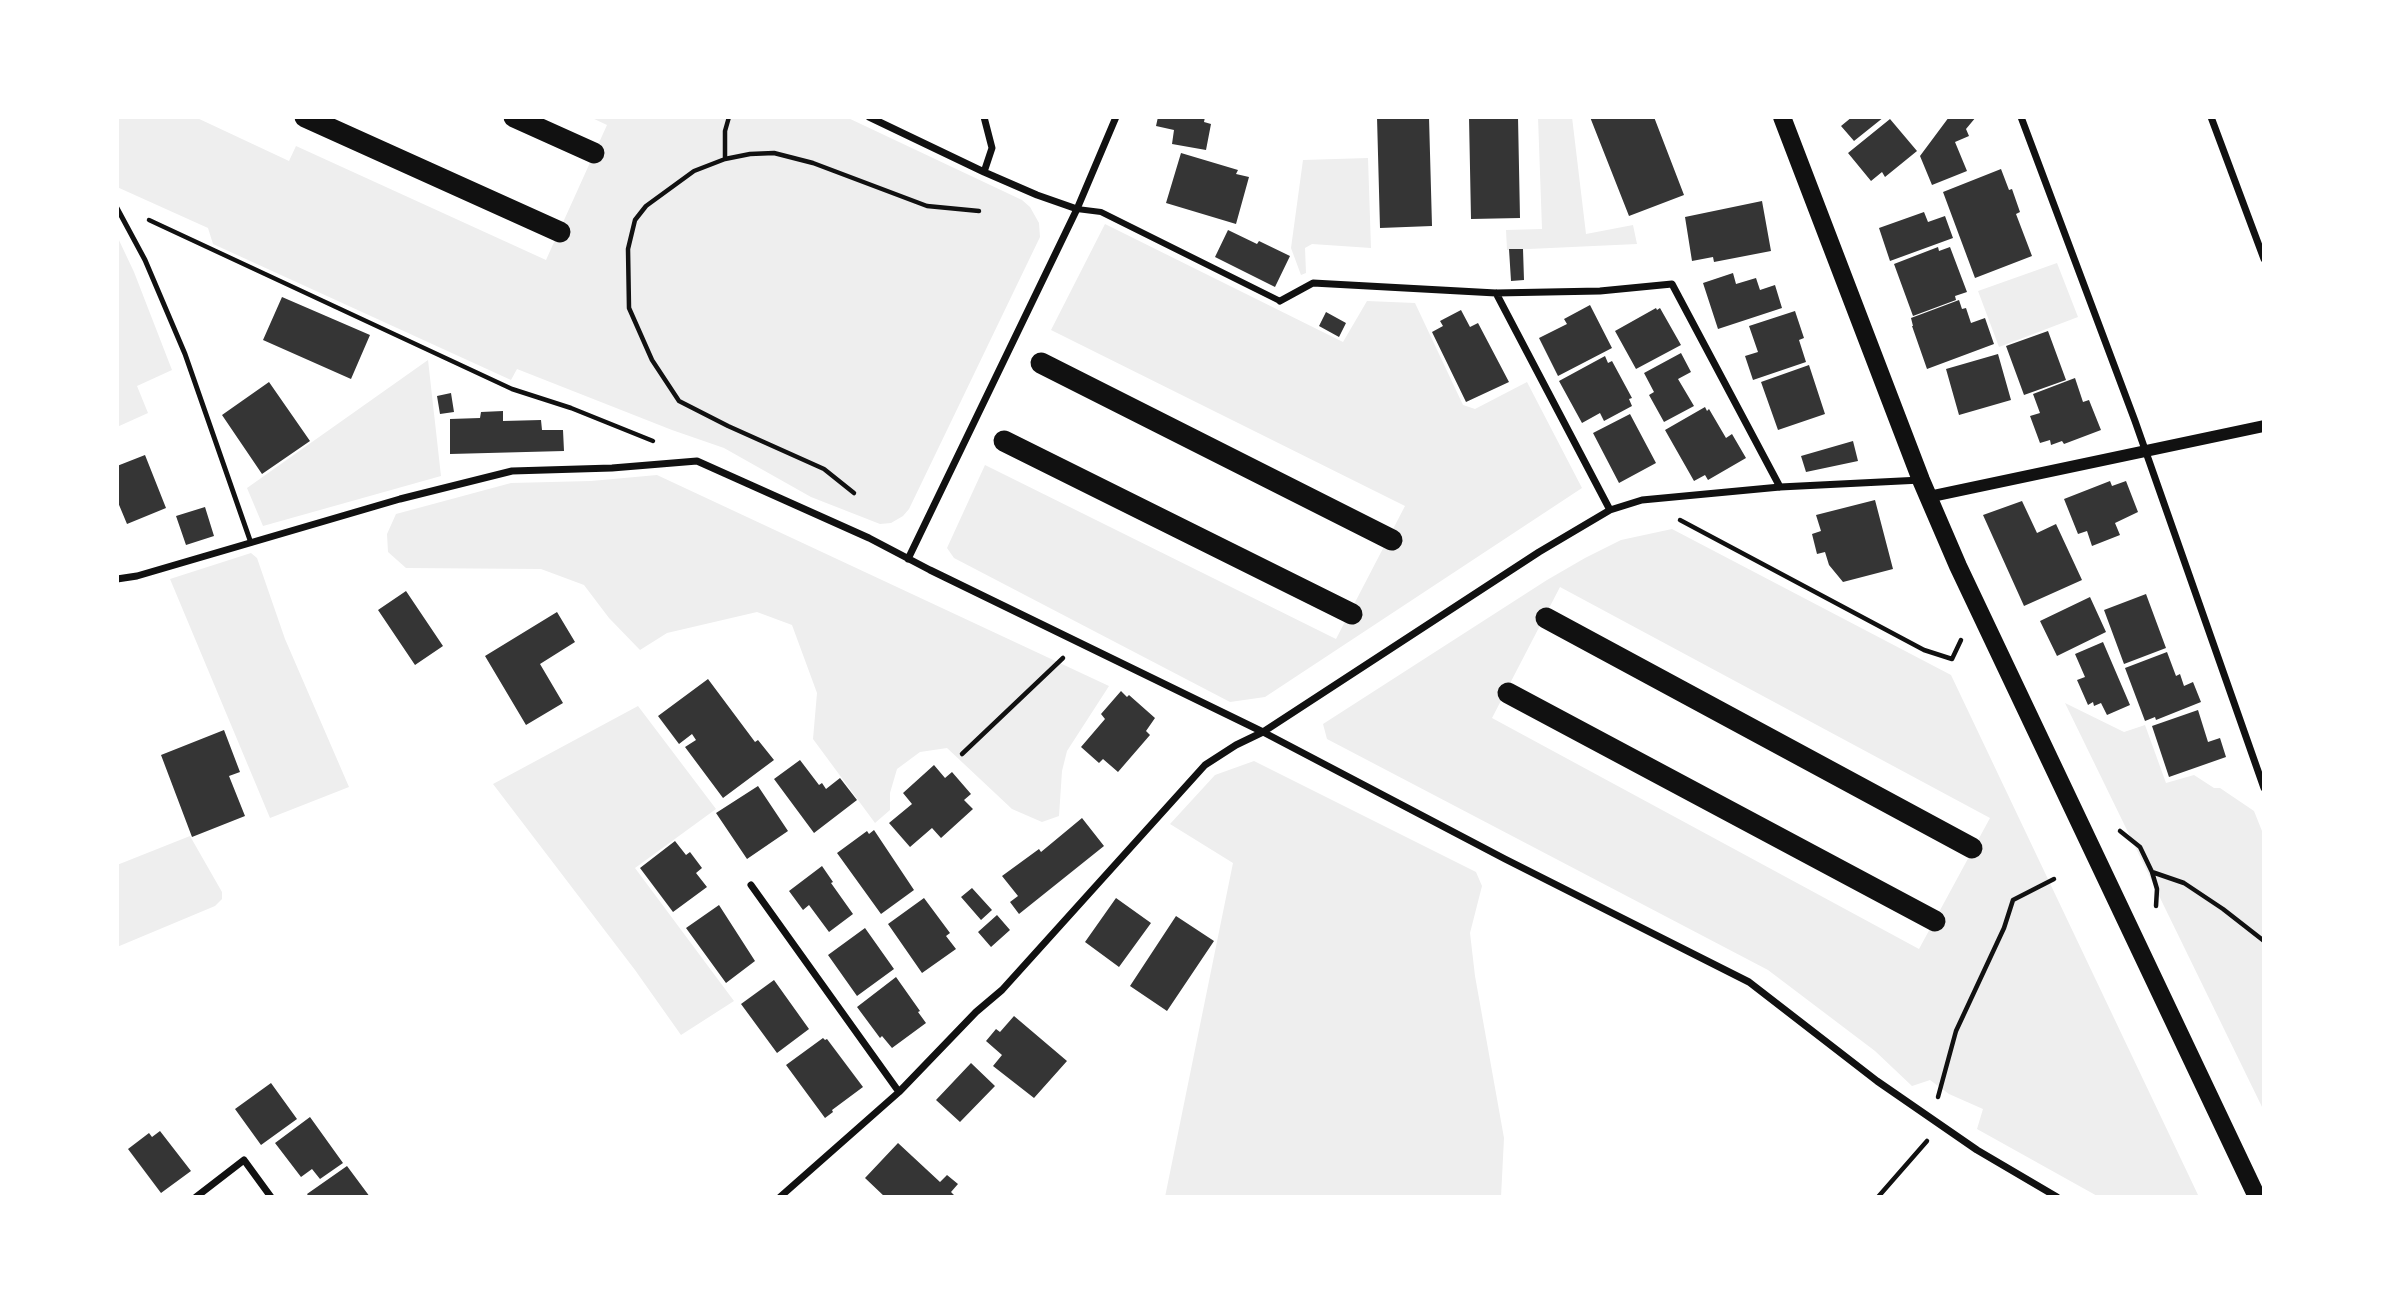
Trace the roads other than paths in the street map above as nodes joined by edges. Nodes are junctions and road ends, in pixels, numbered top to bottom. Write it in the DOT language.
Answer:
graph roads {
  1 [pos="305,117"];
  2 [pos="514,117"];
  3 [pos="869,117"];
  4 [pos="984,117"];
  5 [pos="1116,117"];
  6 [pos="1782,117"];
  7 [pos="2021,117"];
  8 [pos="2211,117"];
  9 [pos="594,153"];
  10 [pos="984,172"];
  11 [pos="117,208"];
  12 [pos="1077,209"];
  13 [pos="560,232"];
  14 [pos="2264,259"];
  15 [pos="1496,293"];
  16 [pos="1280,301"];
  17 [pos="1041,363"];
  18 [pos="2264,426"];
  19 [pos="1004,441"];
  20 [pos="2146,451"];
  21 [pos="1780,487"];
  22 [pos="1924,488"];
  23 [pos="1610,510"];
  24 [pos="1392,540"];
  25 [pos="251,543"];
  26 [pos="908,559"];
  27 [pos="117,579"];
  28 [pos="1352,614"];
  29 [pos="1546,618"];
  30 [pos="1508,692"];
  31 [pos="1263,733"];
  32 [pos="2264,788"];
  33 [pos="1972,848"];
  34 [pos="751,885"];
  35 [pos="1935,921"];
  36 [pos="899,1092"];
  37 [pos="196,1197"];
  38 [pos="271,1197"];
  39 [pos="780,1197"];
  40 [pos="2057,1197"];
  41 [pos="2257,1197"];
  1 -- 13 [label="highway"];
  2 -- 9 [label="highway"];
  3 -- 10 [label="street"];
  4 -- 10 [label="street"];
  5 -- 12 [label="street"];
  6 -- 22 [label="main road"];
  7 -- 20 [label="street"];
  8 -- 14 [label="street"];
  10 -- 12 [label="street"];
  11 -- 25 [label="lane"];
  12 -- 16 [label="street"];
  12 -- 26 [label="street"];
  15 -- 16 [label="street"];
  15 -- 21 [label="street"];
  15 -- 23 [label="street"];
  17 -- 24 [label="highway"];
  18 -- 20 [label="street"];
  19 -- 28 [label="highway"];
  20 -- 22 [label="street"];
  20 -- 32 [label="street"];
  21 -- 22 [label="street"];
  21 -- 23 [label="street"];
  22 -- 41 [label="main road"];
  23 -- 31 [label="street"];
  25 -- 26 [label="street"];
  25 -- 27 [label="street"];
  26 -- 31 [label="street"];
  29 -- 33 [label="highway"];
  30 -- 35 [label="highway"];
  31 -- 36 [label="street"];
  31 -- 40 [label="street"];
  34 -- 36 [label="street"];
  36 -- 39 [label="street"];
  37 -- 38 [label="street"];
}
